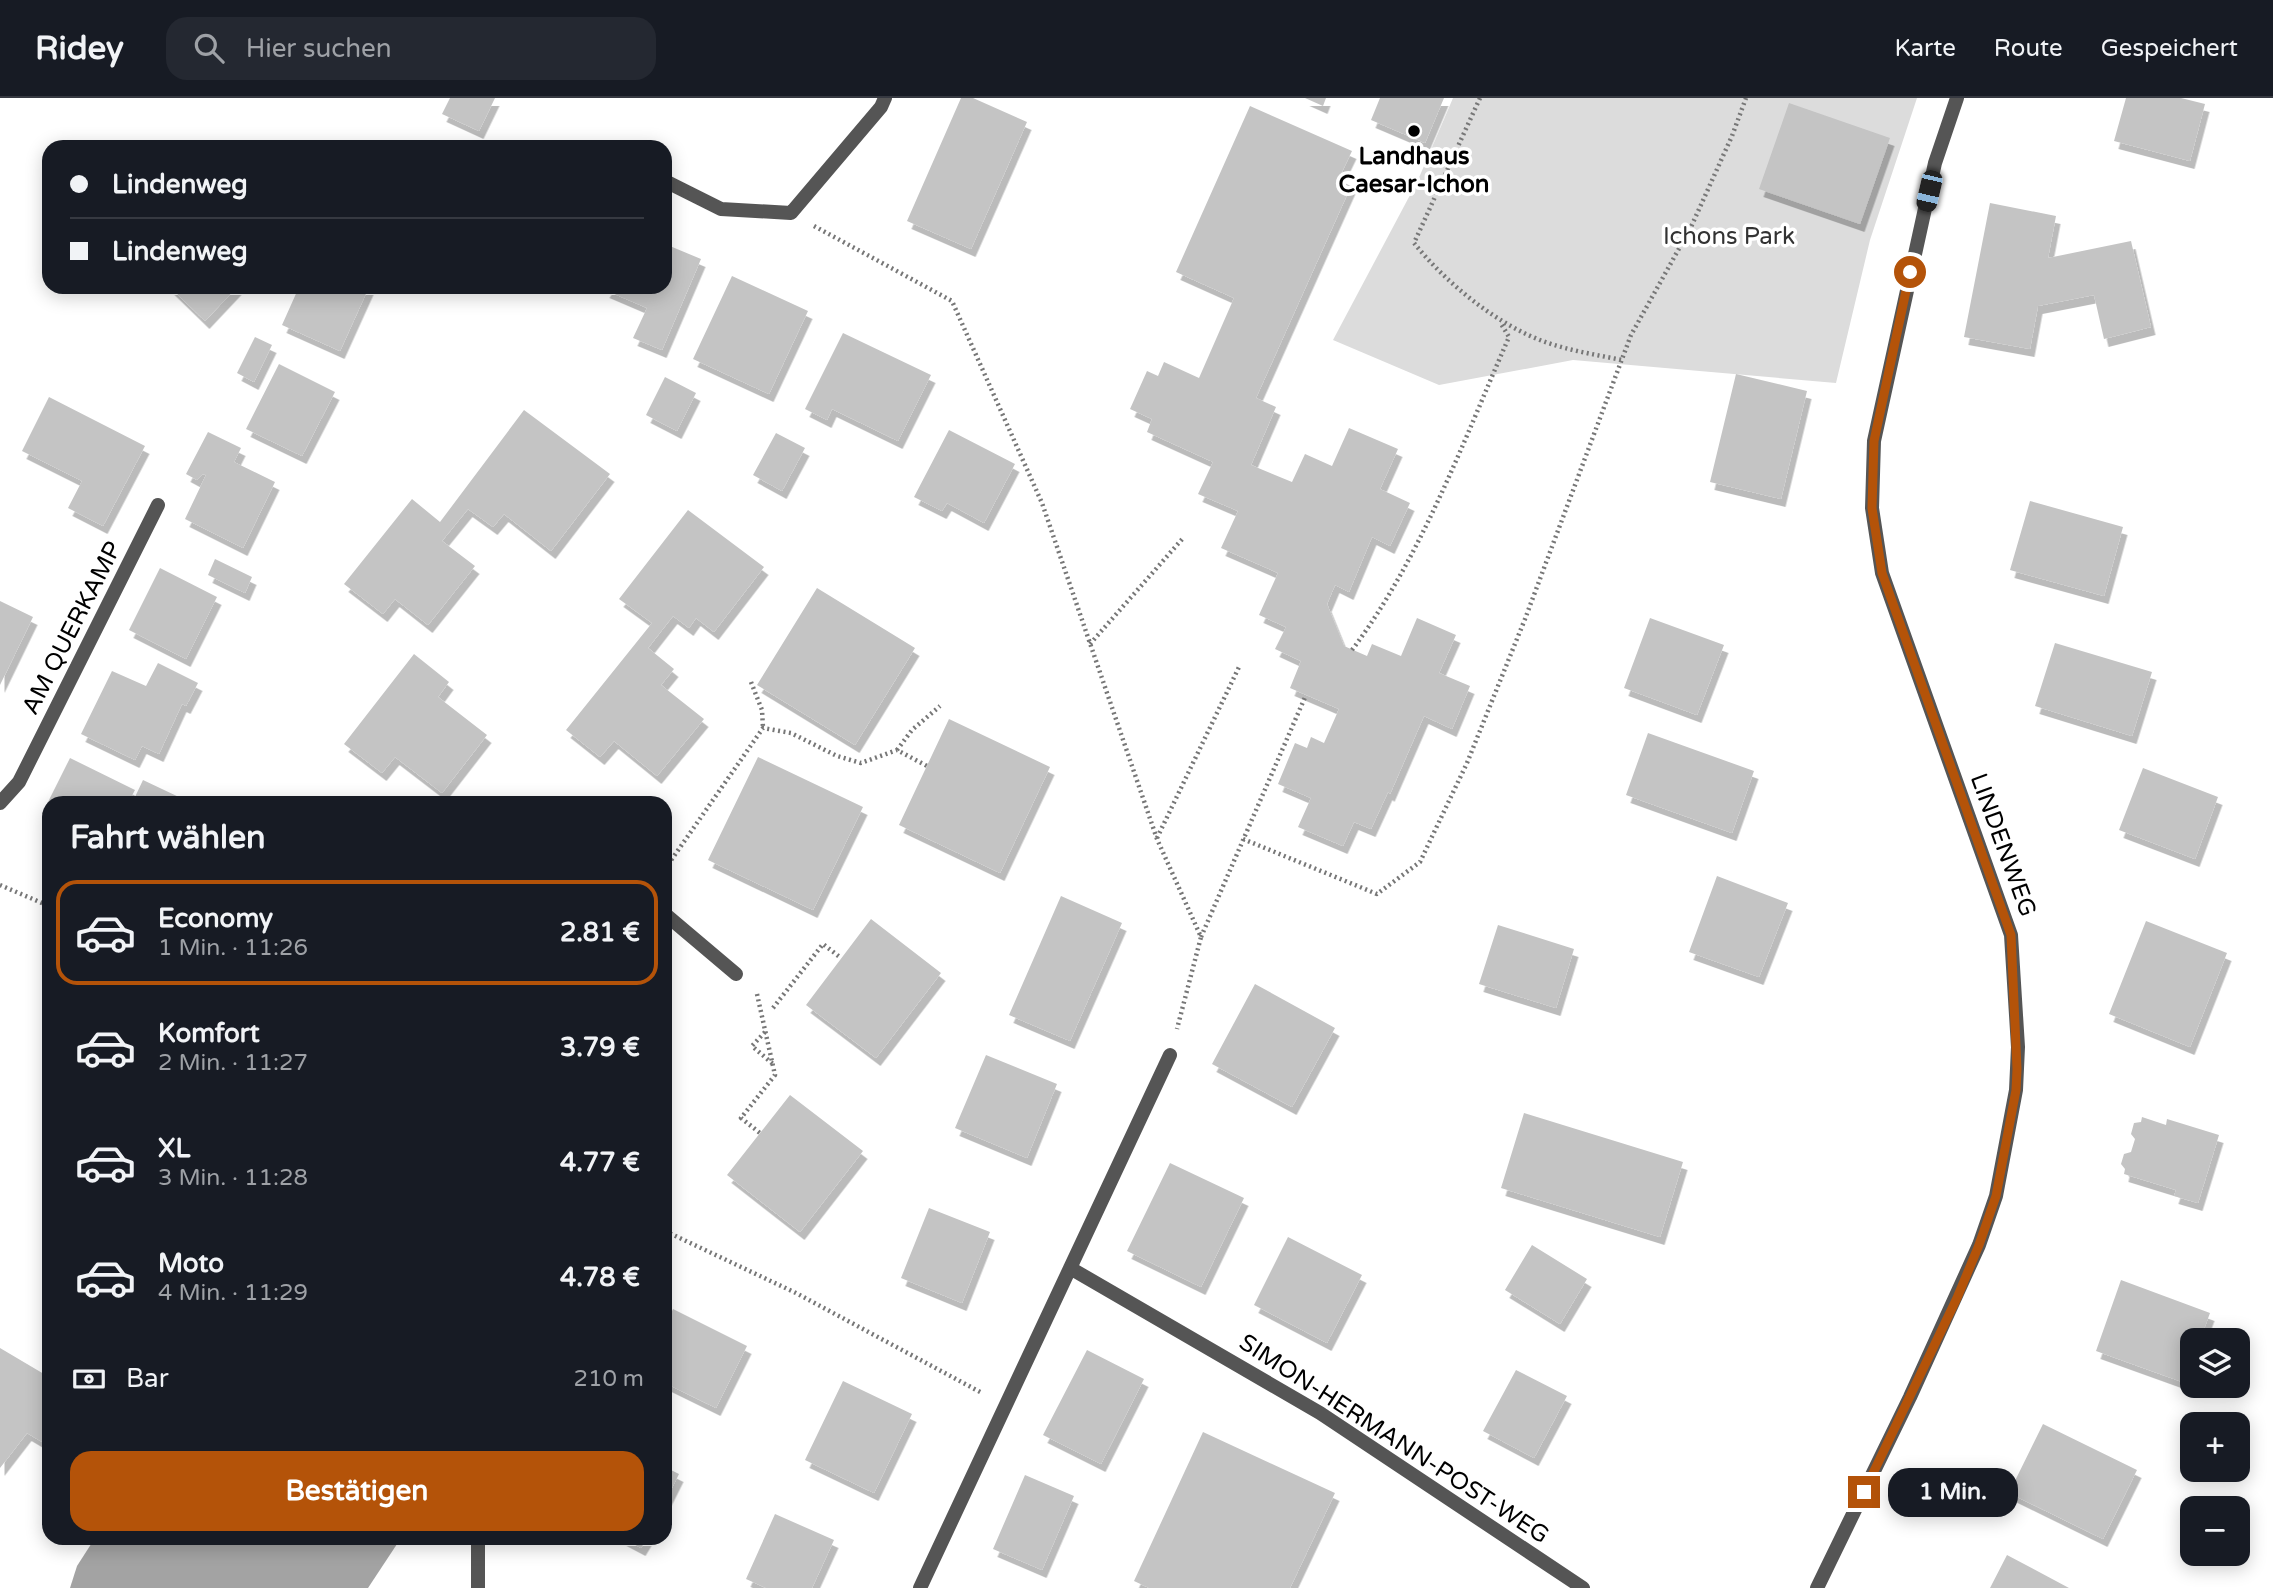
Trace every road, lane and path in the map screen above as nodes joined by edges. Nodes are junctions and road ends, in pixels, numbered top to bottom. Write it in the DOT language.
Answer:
graph roads {
  1 [pos="885,98"];
  2 [pos="1480,98"];
  3 [pos="1746,98"];
  4 [pos="1957,98"];
  5 [pos="672,184"];
  6 [pos="792,213"];
  7 [pos="1498,318"];
  8 [pos="1622,360"];
  9 [pos="159,505"];
  10 [pos="1184,537"];
  11 [pos="1090,644"];
  12 [pos="1352,650"];
  13 [pos="1240,665"];
  14 [pos="751,681"];
  15 [pos="1306,695"];
  16 [pos="940,706"];
  17 [pos="763,729"];
  18 [pos="897,750"];
  19 [pos="927,766"];
  20 [pos="0,803"];
  21 [pos="1157,839"];
  22 [pos="1243,839"];
  23 [pos="672,859"];
  24 [pos="0,885"];
  25 [pos="42,903"];
  26 [pos="672,920"];
  27 [pos="1201,937"];
  28 [pos="841,958"];
  29 [pos="736,974"];
  30 [pos="757,994"];
  31 [pos="774,1008"];
  32 [pos="765,1031"];
  33 [pos="1170,1055"];
  34 [pos="773,1064"];
  35 [pos="760,1133"];
  36 [pos="672,1234"];
  37 [pos="1070,1268"];
  38 [pos="1005,1405"];
  39 [pos="478,1545"];
  40 [pos="478,1588"];
  41 [pos="920,1588"];
  42 [pos="1583,1588"];
  43 [pos="1817,1588"];
  1 -- 6 [label="street"];
  2 -- 7 [label="path"];
  3 -- 8 [label="path"];
  4 -- 43 [label="street, LINDENWEG"];
  5 -- 6 [label="street"];
  6 -- 11 [label="path"];
  7 -- 8 [label="path"];
  7 -- 12 [label="path"];
  8 -- 22 [label="path"];
  9 -- 20 [label="street, AM QUERKAMP"];
  10 -- 11 [label="path"];
  11 -- 21 [label="path"];
  13 -- 21 [label="path"];
  14 -- 17 [label="path"];
  15 -- 22 [label="path"];
  16 -- 18 [label="path"];
  17 -- 18 [label="path"];
  17 -- 23 [label="path"];
  18 -- 19 [label="path"];
  21 -- 27 [label="path"];
  22 -- 27 [label="path"];
  24 -- 25 [label="path"];
  26 -- 29 [label="street"];
  27 -- 33 [label="path"];
  28 -- 31 [label="path"];
  30 -- 32 [label="path"];
  32 -- 34 [label="path"];
  32 -- 34 [label="path"];
  33 -- 37 [label="street"];
  34 -- 35 [label="path"];
  36 -- 38 [label="path"];
  37 -- 38 [label="street"];
  37 -- 42 [label="street, SIMON-HERMANN-POST-WEG"];
  38 -- 41 [label="street"];
  39 -- 40 [label="street"];
}
